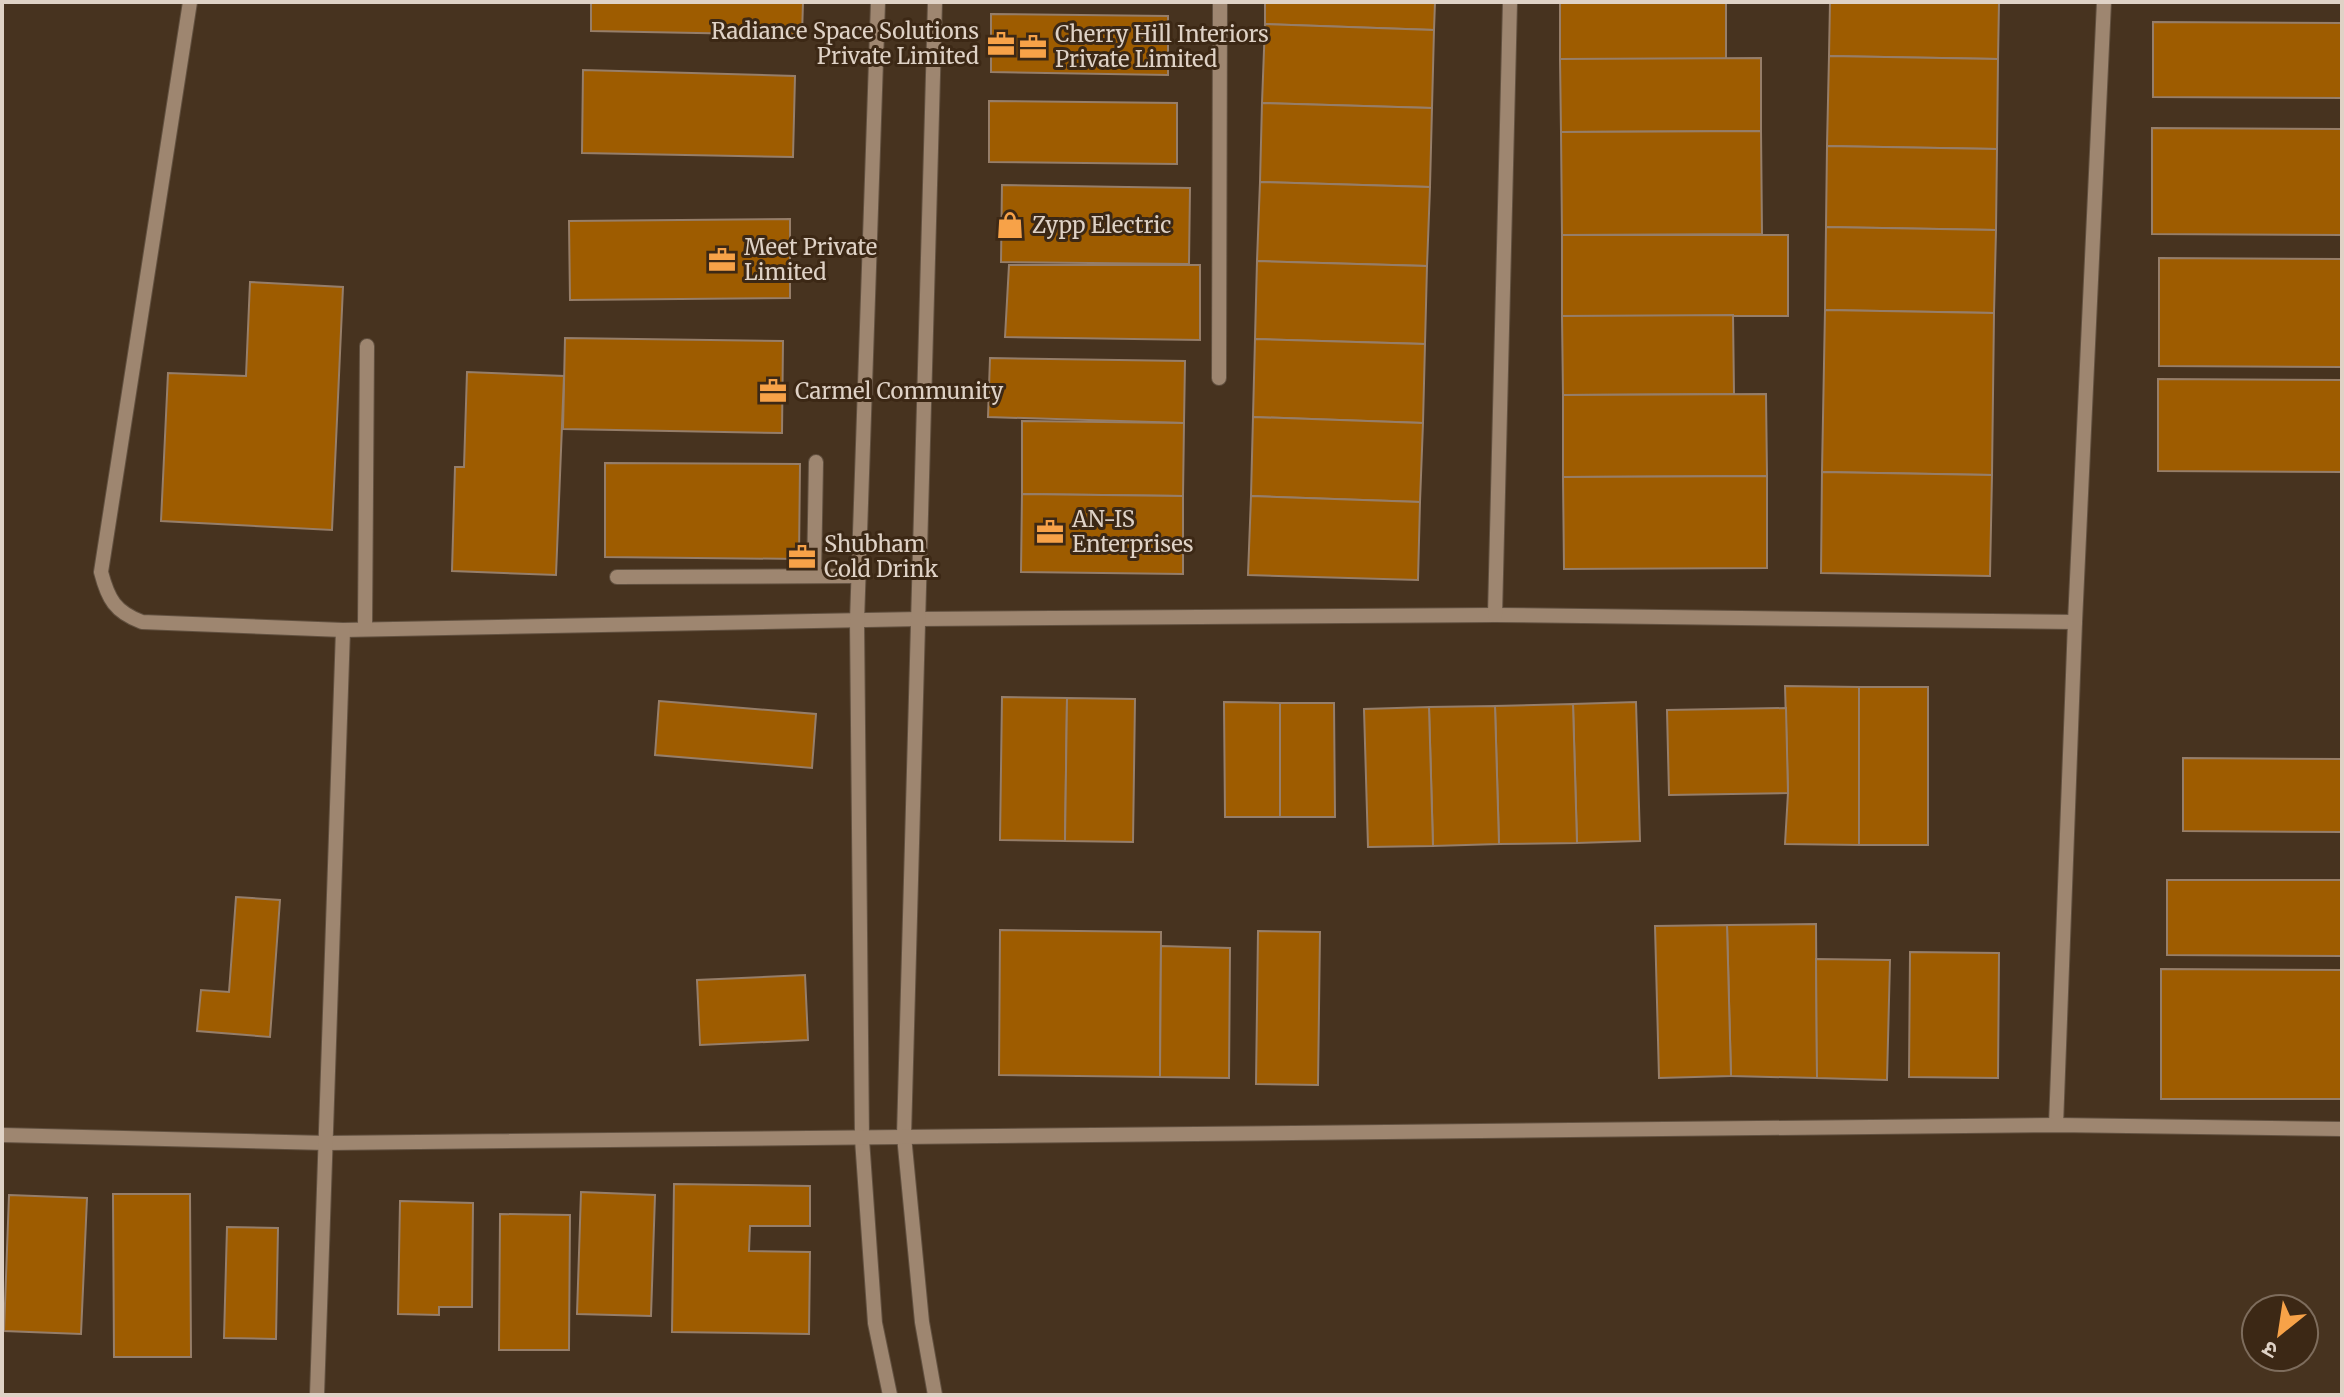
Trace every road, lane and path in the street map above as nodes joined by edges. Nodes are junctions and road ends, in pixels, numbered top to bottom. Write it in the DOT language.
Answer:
graph roads {
  1 [pos="190,2"];
  2 [pos="878,2"];
  3 [pos="935,2"];
  4 [pos="1220,2"];
  5 [pos="1510,2"];
  6 [pos="2104,2"];
  7 [pos="367,346"];
  8 [pos="1219,378"];
  9 [pos="816,462"];
  10 [pos="814,576"];
  11 [pos="858,576"];
  12 [pos="617,577"];
  13 [pos="1495,615"];
  14 [pos="919,619"];
  15 [pos="857,621"];
  16 [pos="2075,622"];
  17 [pos="365,629"];
  18 [pos="343,630"];
  19 [pos="2056,1125"];
  20 [pos="2342,1129"];
  21 [pos="2,1135"];
  22 [pos="904,1136"];
  23 [pos="862,1139"];
  24 [pos="327,1143"];
  25 [pos="317,1395"];
  26 [pos="890,1395"];
  27 [pos="935,1395"];
  1 -- 18 [label="street"];
  2 -- 11 [label="street"];
  3 -- 14 [label="street"];
  4 -- 8 [label="street"];
  5 -- 13 [label="street"];
  6 -- 16 [label="street"];
  7 -- 17 [label="street"];
  9 -- 10 [label="street"];
  10 -- 11 [label="street"];
  10 -- 12 [label="street"];
  11 -- 15 [label="street"];
  13 -- 14 [label="street"];
  13 -- 16 [label="street"];
  14 -- 15 [label="street"];
  14 -- 22 [label="street"];
  15 -- 17 [label="street"];
  15 -- 23 [label="street"];
  16 -- 19 [label="street"];
  17 -- 18 [label="street"];
  18 -- 24 [label="street"];
  19 -- 20 [label="street"];
  19 -- 22 [label="street"];
  21 -- 24 [label="street"];
  22 -- 23 [label="street"];
  22 -- 27 [label="street"];
  23 -- 24 [label="street"];
  23 -- 26 [label="street"];
  24 -- 25 [label="street"];
}
